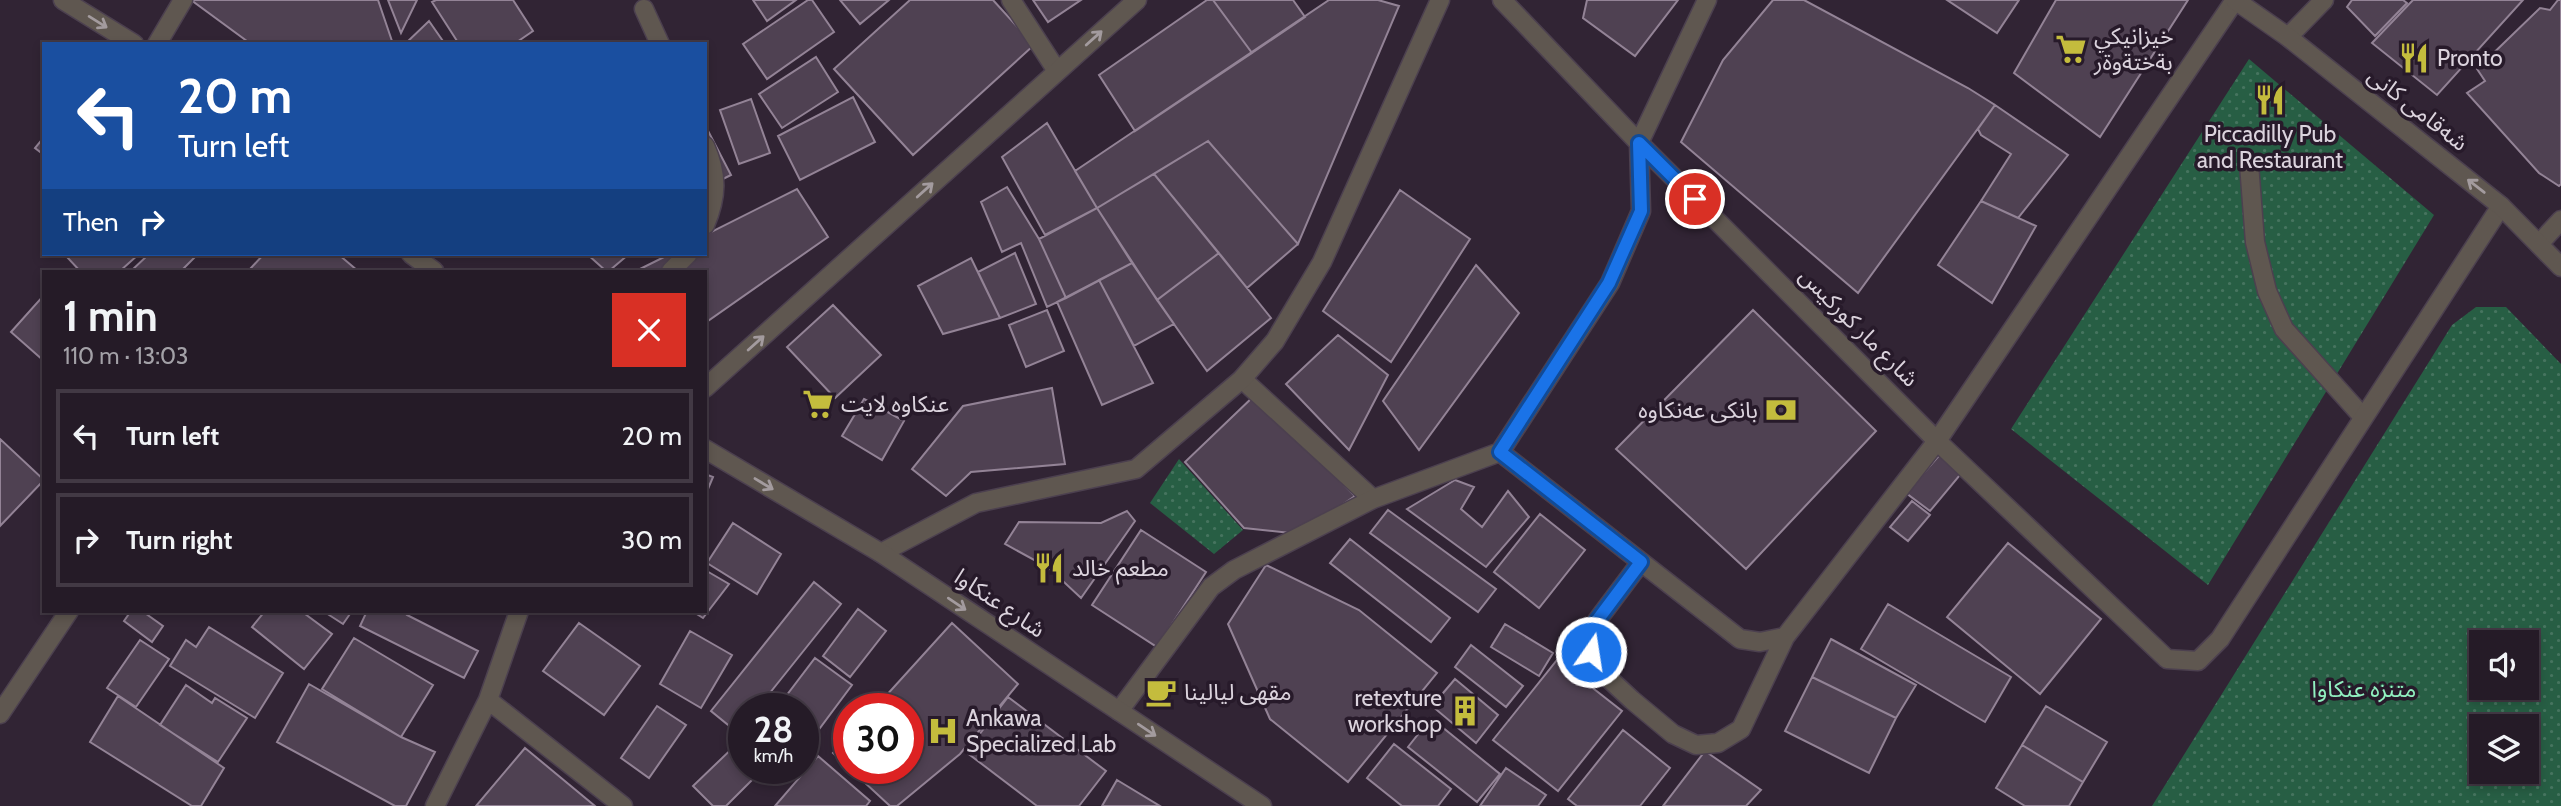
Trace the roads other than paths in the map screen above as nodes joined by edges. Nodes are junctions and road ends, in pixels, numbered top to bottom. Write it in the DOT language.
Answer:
graph roads {
  1 [pos="63,0"];
  2 [pos="183,0"];
  3 [pos="1011,0"];
  4 [pos="1136,0"];
  5 [pos="1440,0"];
  6 [pos="1502,0"];
  7 [pos="1707,0"];
  8 [pos="2235,0"];
  9 [pos="2324,0"];
  10 [pos="644,9"];
  11 [pos="2288,37"];
  12 [pos="131,42"];
  13 [pos="159,42"];
  14 [pos="659,42"];
  15 [pos="1057,71"];
  16 [pos="1639,143"];
  17 [pos="707,151"];
  18 [pos="2249,164"];
  19 [pos="2501,205"];
  20 [pos="707,220"];
  21 [pos="2561,220"];
  22 [pos="2539,244"];
  23 [pos="414,256"];
  24 [pos="686,256"];
  25 [pos="2561,267"];
  26 [pos="433,270"];
  27 [pos="672,270"];
  28 [pos="1242,379"];
  29 [pos="707,386"];
  30 [pos="2363,417"];
  31 [pos="1937,440"];
  32 [pos="707,450"];
  33 [pos="1500,452"];
  34 [pos="1373,499"];
  35 [pos="881,553"];
  36 [pos="1641,562"];
  37 [pos="68,613"];
  38 [pos="518,613"];
  39 [pos="1785,638"];
  40 [pos="488,700"];
  41 [pos="1119,711"];
  42 [pos="0,714"];
  43 [pos="435,806"];
  44 [pos="623,806"];
  45 [pos="1262,806"];
  1 -- 12 [label="street, one-way"];
  2 -- 13 [label="street"];
  3 -- 15 [label="street"];
  15 -- 4 [label="street, one-way"];
  5 -- 28 [label="street"];
  6 -- 16 [label="street, شارع مار كوركيس"];
  7 -- 16 [label="street"];
  8 -- 11 [label="street, شەقامی کانی"];
  8 -- 31 [label="street"];
  9 -- 11 [label="street"];
  10 -- 14 [label="street"];
  19 -- 11 [label="street, شەقامی کانی, one-way"];
  29 -- 15 [label="street, one-way"];
  16 -- 31 [label="street, شارع مار كوركيس"];
  16 -- 33 [label="street"];
  17 -- 20 [label="street"];
  18 -- 30 [label="street"];
  19 -- 22 [label="street, شەقامی کانی"];
  19 -- 30 [label="street"];
  21 -- 22 [label="street"];
  22 -- 25 [label="street, شەقامی کانی"];
  23 -- 26 [label="street"];
  24 -- 27 [label="street"];
  28 -- 34 [label="street"];
  28 -- 35 [label="street"];
  30 -- 31 [label="street, شارع مار كوركيس"];
  31 -- 39 [label="street"];
  32 -- 35 [label="street, شارع عنكاوا, one-way"];
  33 -- 34 [label="street"];
  33 -- 36 [label="street"];
  34 -- 41 [label="street"];
  35 -- 41 [label="street, شارع عنكاوا, one-way"];
  36 -- 39 [label="street"];
  36 -- 39 [label="street"];
  37 -- 42 [label="street"];
  38 -- 40 [label="street"];
  40 -- 43 [label="street"];
  40 -- 44 [label="street"];
  41 -- 45 [label="street, شارع عنكاوا, one-way"];
}
